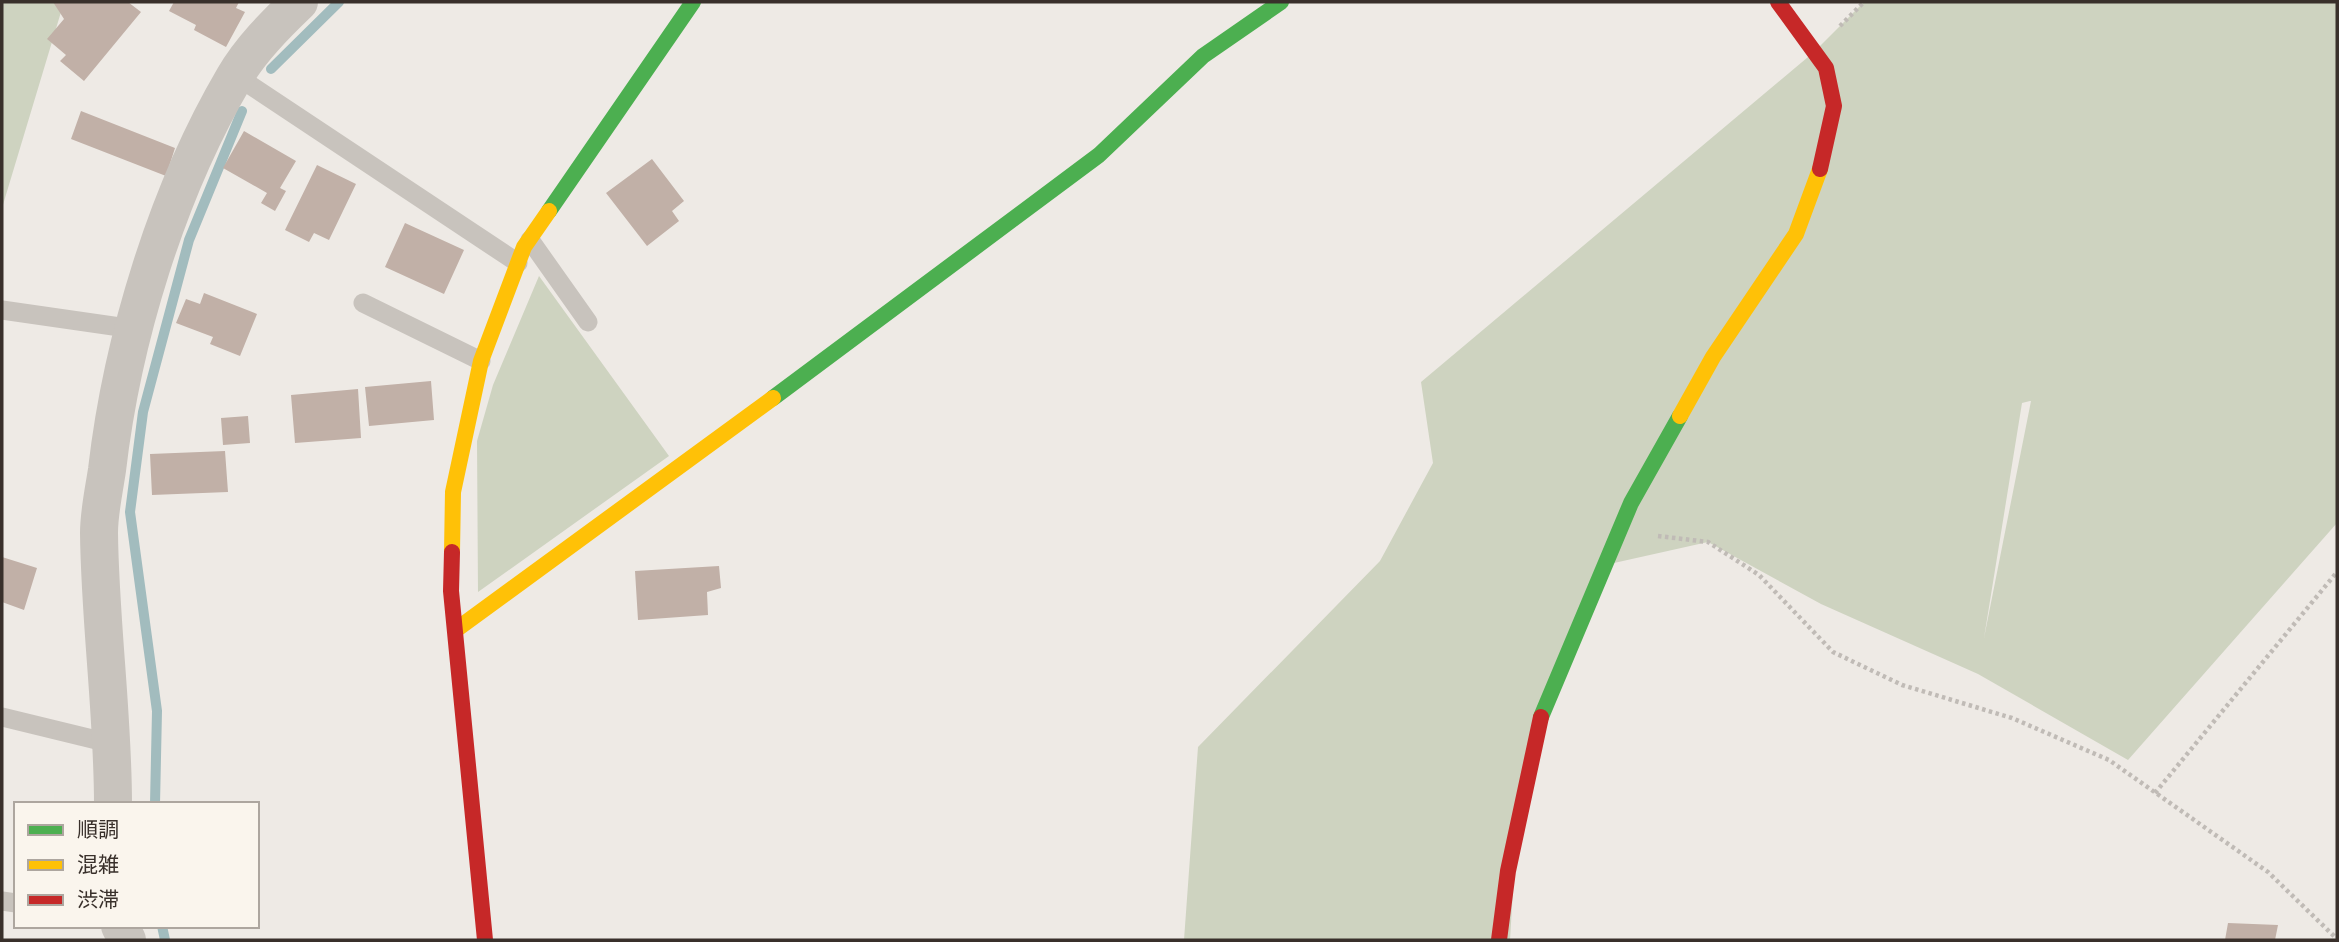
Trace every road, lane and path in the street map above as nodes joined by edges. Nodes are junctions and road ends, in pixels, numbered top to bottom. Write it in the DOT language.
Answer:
graph roads {
  1 [pos="299,2"];
  2 [pos="693,2"];
  3 [pos="1281,2"];
  4 [pos="1778,2"];
  5 [pos="235,75"];
  6 [pos="530,240"];
  7 [pos="519,263"];
  8 [pos="363,303"];
  9 [pos="2,310"];
  10 [pos="588,322"];
  11 [pos="134,329"];
  12 [pos="481,361"];
  13 [pos="1619,531"];
  14 [pos="2337,572"];
  15 [pos="457,629"];
  16 [pos="2,717"];
  17 [pos="113,744"];
  18 [pos="2155,793"];
  19 [pos="114,802"];
  20 [pos="2337,939"];
  21 [pos="485,940"];
  22 [pos="1499,940"];
  1 -- 5 [label="street"];
  2 -- 6 [label="street"];
  3 -- 15 [label="street"];
  4 -- 13 [label="street"];
  5 -- 7 [label="lane"];
  5 -- 11 [label="street"];
  6 -- 7 [label="street"];
  6 -- 10 [label="lane"];
  7 -- 12 [label="street"];
  8 -- 12 [label="lane"];
  9 -- 11 [label="lane"];
  11 -- 17 [label="street"];
  12 -- 15 [label="street"];
  13 -- 18 [label="path"];
  13 -- 22 [label="street"];
  14 -- 18 [label="path"];
  15 -- 21 [label="street"];
  16 -- 17 [label="lane"];
  17 -- 19 [label="street"];
  18 -- 20 [label="path"];
}
